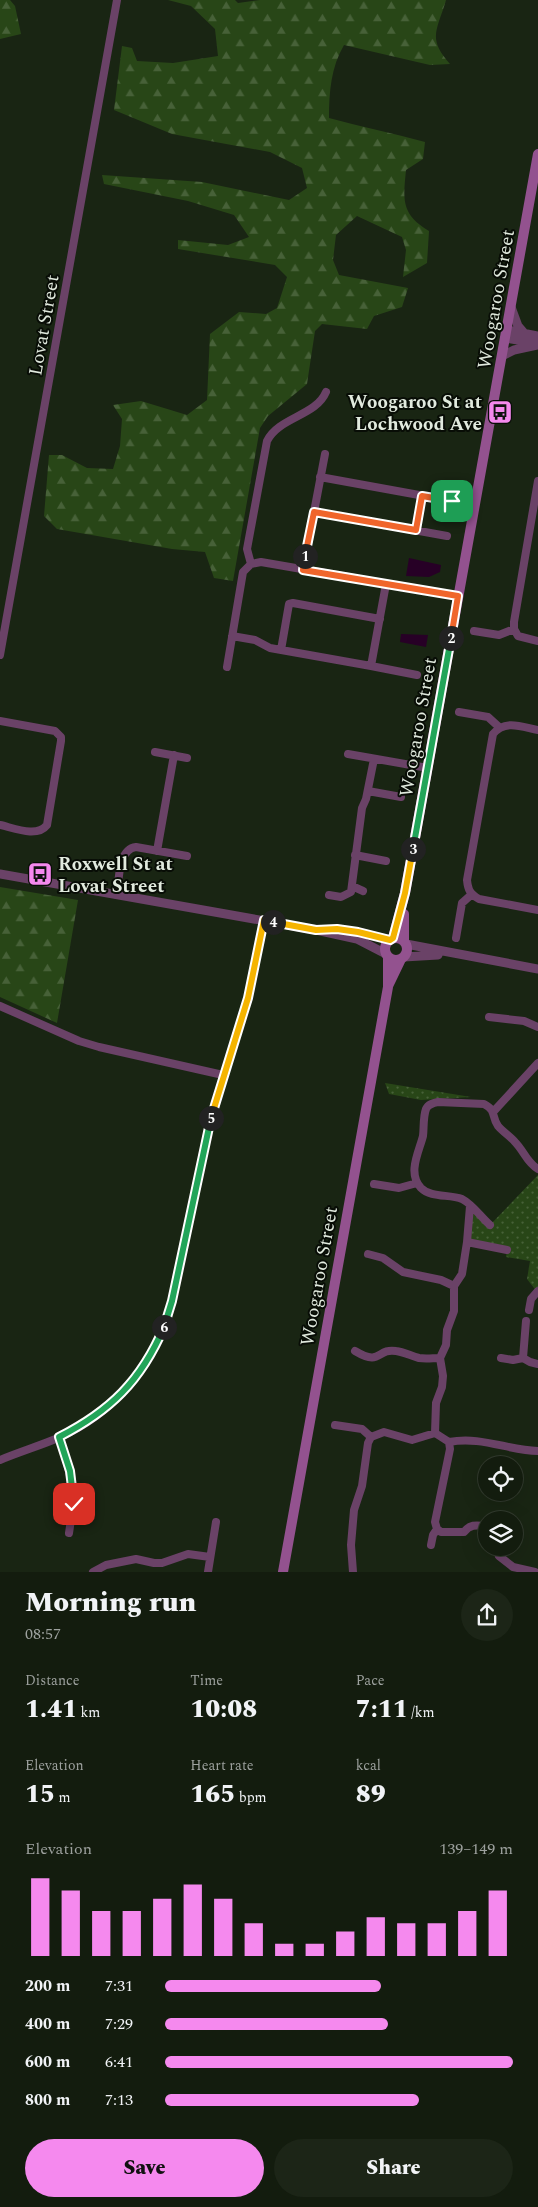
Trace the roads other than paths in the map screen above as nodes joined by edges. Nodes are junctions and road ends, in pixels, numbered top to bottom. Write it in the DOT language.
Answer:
graph roads {
  1 [pos="117,0"];
  2 [pos="538,154"];
  3 [pos="511,306"];
  4 [pos="524,333"];
  5 [pos="506,334"];
  6 [pos="538,336"];
  7 [pos="538,344"];
  8 [pos="502,356"];
  9 [pos="326,392"];
  10 [pos="325,454"];
  11 [pos="320,478"];
  12 [pos="538,481"];
  13 [pos="422,496"];
  14 [pos="452,501"];
  15 [pos="314,512"];
  16 [pos="416,530"];
  17 [pos="447,536"];
  18 [pos="251,564"];
  19 [pos="303,570"];
  20 [pos="386,584"];
  21 [pos="458,596"];
  22 [pos="380,619"];
  23 [pos="514,629"];
  24 [pos="474,631"];
  25 [pos="232,636"];
  26 [pos="538,641"];
  27 [pos="281,650"];
  28 [pos="0,655"];
  29 [pos="371,666"];
  30 [pos="227,667"];
  31 [pos="417,674"];
  32 [pos="458,712"];
  33 [pos="0,720"];
  34 [pos="499,727"];
  35 [pos="538,730"];
  36 [pos="155,752"];
  37 [pos="348,754"];
  38 [pos="174,756"];
  39 [pos="187,758"];
  40 [pos="374,758"];
  41 [pos="428,768"];
  42 [pos="368,791"];
  43 [pos="401,797"];
  44 [pos="0,825"];
  45 [pos="157,851"];
  46 [pos="355,855"];
  47 [pos="187,856"];
  48 [pos="386,861"];
  49 [pos="0,874"];
  50 [pos="352,886"];
  51 [pos="363,891"];
  52 [pos="405,893"];
  53 [pos="117,894"];
  54 [pos="329,895"];
  55 [pos="471,895"];
  56 [pos="538,910"];
  57 [pos="264,920"];
  58 [pos="316,930"];
  59 [pos="456,938"];
  60 [pos="391,939"];
  61 [pos="405,942"];
  62 [pos="451,954"];
  63 [pos="387,955"];
  64 [pos="402,958"];
  65 [pos="538,969"];
  66 [pos="388,987"];
  67 [pos="0,1006"];
  68 [pos="489,1017"];
  69 [pos="538,1027"];
  70 [pos="538,1063"];
  71 [pos="223,1076"];
  72 [pos="494,1111"];
  73 [pos="538,1169"];
  74 [pos="417,1183"];
  75 [pos="374,1184"];
  76 [pos="470,1206"];
  77 [pos="490,1226"];
  78 [pos="467,1242"];
  79 [pos="507,1250"];
  80 [pos="368,1254"];
  81 [pos="454,1286"];
  82 [pos="538,1291"];
  83 [pos="529,1310"];
  84 [pos="526,1321"];
  85 [pos="355,1351"];
  86 [pos="440,1358"];
  87 [pos="501,1358"];
  88 [pos="523,1358"];
  89 [pos="538,1364"];
  90 [pos="336,1424"];
  91 [pos="435,1433"];
  92 [pos="371,1436"];
  93 [pos="59,1437"];
  94 [pos="450,1442"];
  95 [pos="538,1451"];
  96 [pos="0,1460"];
  97 [pos="216,1522"];
  98 [pos="478,1525"];
  99 [pos="437,1529"];
  100 [pos="70,1533"];
  101 [pos="431,1545"];
  102 [pos="499,1556"];
  103 [pos="210,1557"];
  104 [pos="93,1572"];
  105 [pos="208,1572"];
  106 [pos="283,1572"];
  107 [pos="352,1572"];
  108 [pos="535,1572"];
  1 -- 28 [label="street, Lovat Street"];
  2 -- 3 [label="main road, Woogaroo Street"];
  3 -- 4 [label="street"];
  3 -- 5 [label="main road, Woogaroo Street"];
  4 -- 5 [label="street"];
  4 -- 6 [label="street"];
  5 -- 7 [label="street"];
  5 -- 8 [label="main road, Woogaroo Street"];
  7 -- 8 [label="street"];
  8 -- 21 [label="main road, Woogaroo Street"];
  9 -- 18 [label="street"];
  10 -- 11 [label="street"];
  11 -- 13 [label="street"];
  11 -- 15 [label="street"];
  12 -- 23 [label="street"];
  13 -- 14 [label="street"];
  13 -- 16 [label="street"];
  15 -- 16 [label="street"];
  15 -- 19 [label="street"];
  16 -- 17 [label="street"];
  18 -- 19 [label="street"];
  18 -- 25 [label="street"];
  19 -- 20 [label="street"];
  20 -- 21 [label="street"];
  20 -- 22 [label="street"];
  21 -- 41 [label="main road, Woogaroo Street"];
  22 -- 27 [label="street"];
  22 -- 29 [label="street"];
  23 -- 24 [label="street"];
  23 -- 26 [label="street"];
  25 -- 27 [label="street"];
  25 -- 30 [label="street"];
  27 -- 29 [label="street"];
  29 -- 31 [label="street"];
  32 -- 34 [label="street"];
  33 -- 44 [label="street"];
  34 -- 35 [label="street"];
  34 -- 55 [label="street"];
  36 -- 38 [label="street"];
  37 -- 40 [label="street"];
  38 -- 39 [label="street"];
  38 -- 45 [label="street"];
  40 -- 41 [label="street"];
  40 -- 42 [label="street"];
  41 -- 52 [label="main road, Woogaroo Street"];
  42 -- 43 [label="street"];
  42 -- 46 [label="street"];
  45 -- 47 [label="street"];
  45 -- 53 [label="street"];
  46 -- 48 [label="street"];
  46 -- 50 [label="street"];
  49 -- 53 [label="street"];
  50 -- 51 [label="street"];
  50 -- 54 [label="street"];
  52 -- 60 [label="main road, Woogaroo Street"];
  52 -- 61 [label="main road, Woogaroo Street"];
  53 -- 57 [label="street"];
  55 -- 56 [label="street"];
  55 -- 59 [label="street"];
  57 -- 58 [label="street"];
  57 -- 71 [label="street"];
  58 -- 60 [label="street"];
  58 -- 63 [label="street"];
  60 -- 61 [label="main road"];
  60 -- 63 [label="main road, Woogaroo Street"];
  61 -- 62 [label="street"];
  61 -- 64 [label="main road, Woogaroo Street"];
  62 -- 64 [label="street"];
  62 -- 65 [label="street"];
  63 -- 64 [label="main road"];
  63 -- 66 [label="main road, Woogaroo Street"];
  64 -- 66 [label="main road, Woogaroo Street"];
  66 -- 106 [label="main road, Woogaroo Street"];
  67 -- 71 [label="street"];
  68 -- 69 [label="street"];
  70 -- 72 [label="street"];
  71 -- 93 [label="street"];
  72 -- 73 [label="street"];
  72 -- 74 [label="street"];
  74 -- 75 [label="street"];
  74 -- 76 [label="street"];
  76 -- 77 [label="street"];
  76 -- 78 [label="street"];
  78 -- 79 [label="street"];
  78 -- 81 [label="street"];
  80 -- 81 [label="street"];
  81 -- 86 [label="street"];
  82 -- 83 [label="street"];
  84 -- 88 [label="street"];
  85 -- 86 [label="street"];
  86 -- 91 [label="street"];
  87 -- 88 [label="street"];
  88 -- 89 [label="street"];
  90 -- 92 [label="street"];
  91 -- 92 [label="street"];
  91 -- 94 [label="street"];
  92 -- 107 [label="street"];
  93 -- 96 [label="street"];
  93 -- 100 [label="street"];
  94 -- 95 [label="street"];
  94 -- 99 [label="street"];
  97 -- 103 [label="street"];
  98 -- 99 [label="street"];
  99 -- 101 [label="street"];
  102 -- 108 [label="street"];
  103 -- 104 [label="street"];
  103 -- 105 [label="street"];
}
